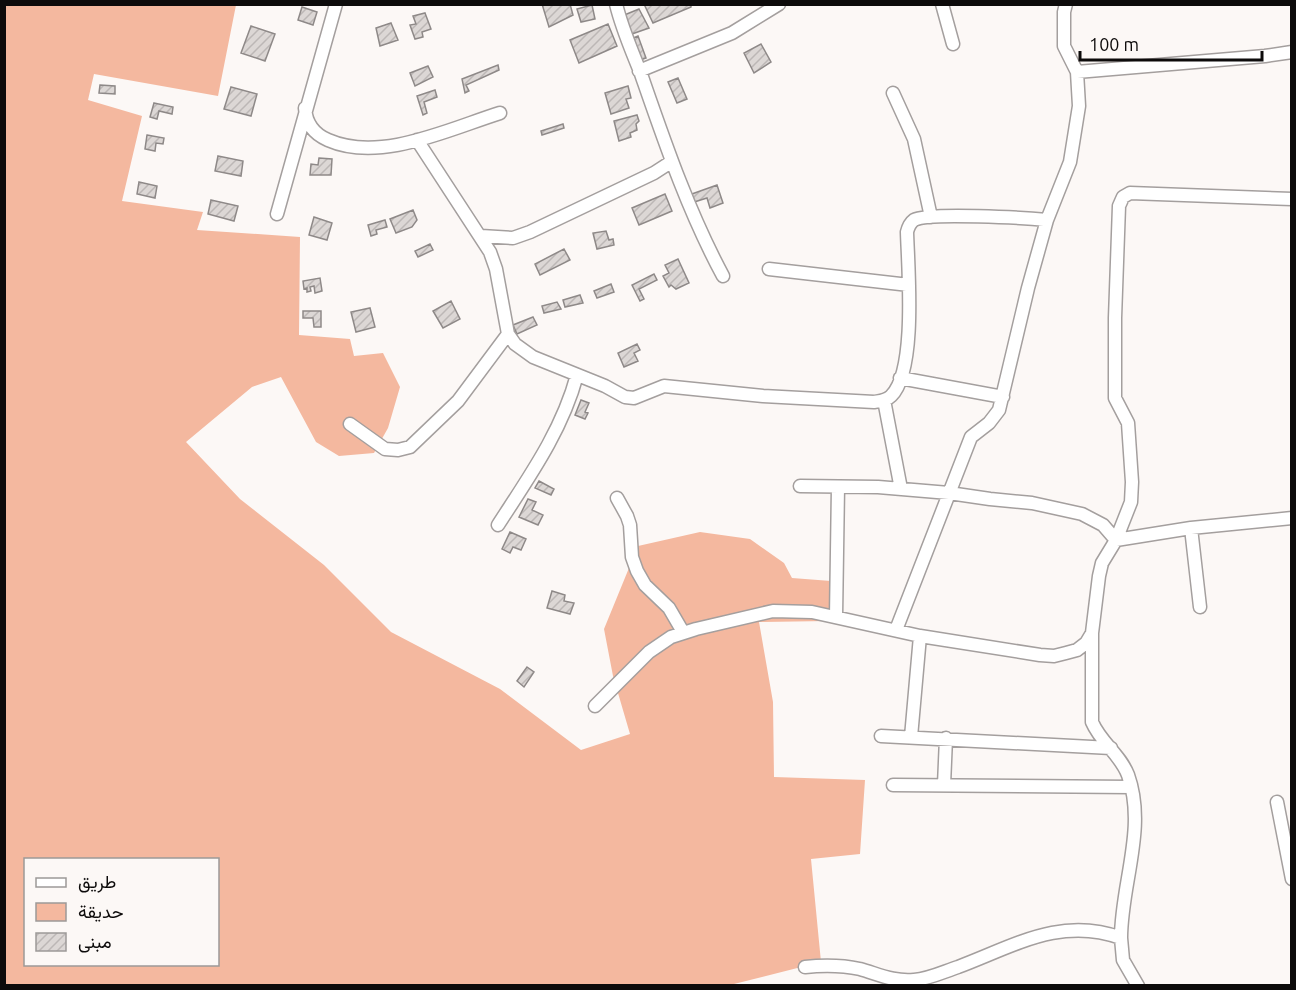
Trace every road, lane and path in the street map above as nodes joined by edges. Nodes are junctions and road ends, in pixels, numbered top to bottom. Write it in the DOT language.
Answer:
graph roads {
  1 [pos="336,4"];
  2 [pos="616,4"];
  3 [pos="779,4"];
  4 [pos="942,4"];
  5 [pos="1066,4"];
  6 [pos="953,44"];
  7 [pos="1292,52"];
  8 [pos="639,71"];
  9 [pos="1077,72"];
  10 [pos="893,93"];
  11 [pos="305,108"];
  12 [pos="500,113"];
  13 [pos="417,140"];
  14 [pos="671,162"];
  15 [pos="1292,199"];
  16 [pos="277,214"];
  17 [pos="931,217"];
  18 [pos="1047,220"];
  19 [pos="481,236"];
  20 [pos="769,269"];
  21 [pos="723,276"];
  22 [pos="909,285"];
  23 [pos="508,334"];
  24 [pos="577,375"];
  25 [pos="900,378"];
  26 [pos="1003,397"];
  27 [pos="884,400"];
  28 [pos="350,424"];
  29 [pos="800,486"];
  30 [pos="838,487"];
  31 [pos="901,489"];
  32 [pos="949,493"];
  33 [pos="617,498"];
  34 [pos="1292,518"];
  35 [pos="498,525"];
  36 [pos="1191,528"];
  37 [pos="1116,540"];
  38 [pos="1200,607"];
  39 [pos="836,616"];
  40 [pos="896,630"];
  41 [pos="683,632"];
  42 [pos="1092,633"];
  43 [pos="920,636"];
  44 [pos="595,706"];
  45 [pos="882,736"];
  46 [pos="911,737"];
  47 [pos="946,738"];
  48 [pos="1111,748"];
  49 [pos="893,785"];
  50 [pos="944,786"];
  51 [pos="1131,787"];
  52 [pos="1277,802"];
  53 [pos="1292,879"];
  54 [pos="1121,938"];
  55 [pos="805,968"];
  56 [pos="879,980"];
  57 [pos="1138,986"];
  1 -- 11 [label="street"];
  2 -- 8 [label="street"];
  3 -- 8 [label="street"];
  4 -- 6 [label="street"];
  5 -- 9 [label="street"];
  7 -- 9 [label="street"];
  8 -- 14 [label="street"];
  9 -- 18 [label="street"];
  10 -- 17 [label="street"];
  11 -- 13 [label="street"];
  11 -- 16 [label="street"];
  12 -- 13 [label="street"];
  13 -- 19 [label="street"];
  14 -- 19 [label="street"];
  14 -- 21 [label="street"];
  15 -- 37 [label="street"];
  17 -- 18 [label="street"];
  17 -- 22 [label="street"];
  18 -- 26 [label="street"];
  19 -- 23 [label="street"];
  20 -- 22 [label="street"];
  22 -- 25 [label="street"];
  23 -- 24 [label="street"];
  23 -- 28 [label="street"];
  24 -- 27 [label="street"];
  24 -- 35 [label="street"];
  25 -- 26 [label="street"];
  25 -- 27 [label="street"];
  26 -- 32 [label="street"];
  27 -- 31 [label="street"];
  29 -- 30 [label="street"];
  30 -- 31 [label="street"];
  30 -- 39 [label="street"];
  31 -- 32 [label="street"];
  32 -- 37 [label="street"];
  32 -- 40 [label="street"];
  33 -- 41 [label="street"];
  34 -- 36 [label="street"];
  36 -- 37 [label="street"];
  36 -- 38 [label="street"];
  37 -- 42 [label="street"];
  39 -- 40 [label="street"];
  39 -- 41 [label="street"];
  40 -- 43 [label="street"];
  41 -- 44 [label="street"];
  42 -- 43 [label="street"];
  42 -- 48 [label="street"];
  43 -- 46 [label="street"];
  45 -- 46 [label="street"];
  46 -- 47 [label="street"];
  47 -- 48 [label="street"];
  47 -- 50 [label="street"];
  48 -- 51 [label="street"];
  49 -- 50 [label="street"];
  50 -- 51 [label="street"];
  51 -- 54 [label="street"];
  52 -- 53 [label="street"];
  54 -- 56 [label="street"];
  54 -- 57 [label="street"];
  55 -- 56 [label="street"];
}
